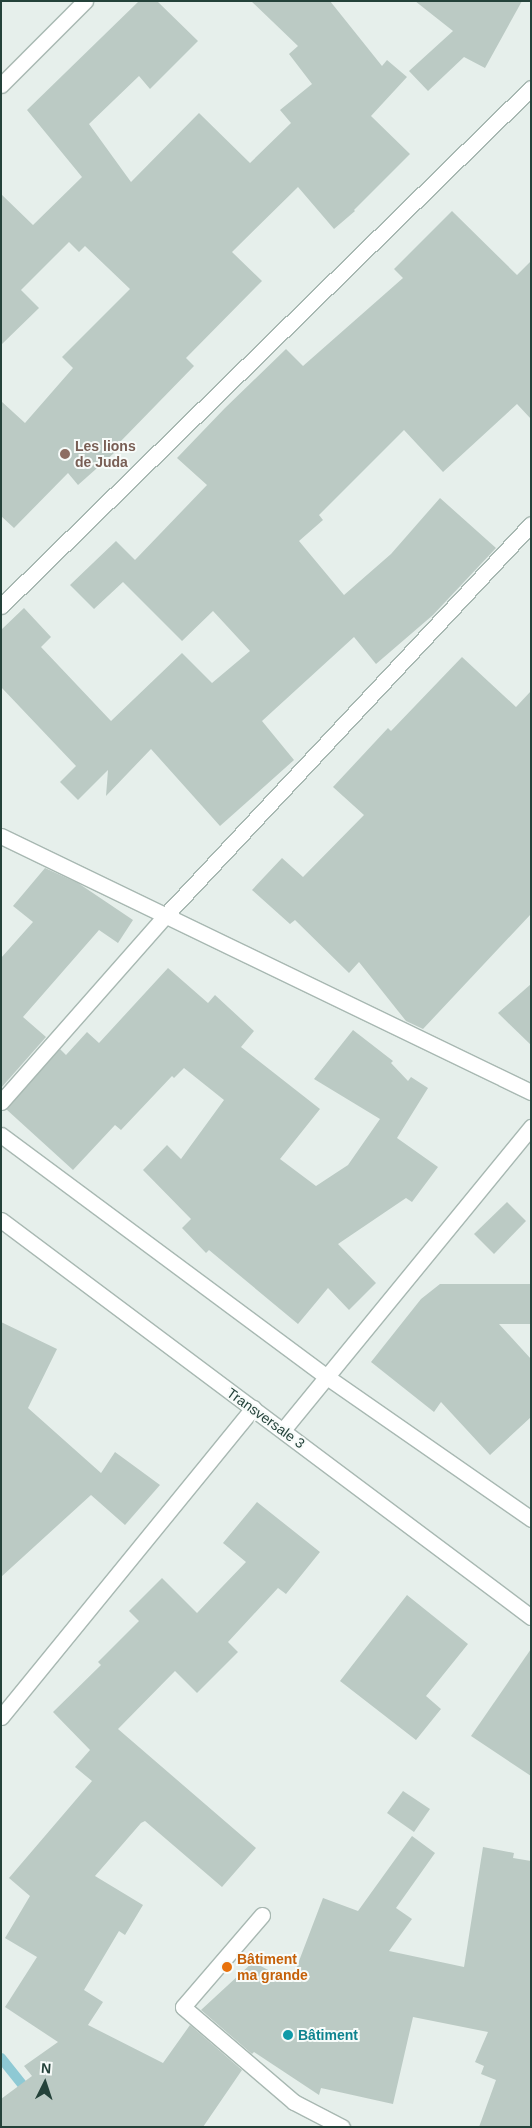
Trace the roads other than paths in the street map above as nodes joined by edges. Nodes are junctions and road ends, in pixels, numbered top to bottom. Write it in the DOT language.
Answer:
graph roads {
  1 [pos="85,1"];
  2 [pos="1,85"];
  3 [pos="531,88"];
  4 [pos="531,524"];
  5 [pos="1,606"];
  6 [pos="1,836"];
  7 [pos="166,916"];
  8 [pos="531,1092"];
  9 [pos="1,1102"];
  10 [pos="531,1127"];
  11 [pos="1,1135"];
  12 [pos="1,1220"];
  13 [pos="327,1377"];
  14 [pos="253,1408"];
  15 [pos="283,1430"];
  16 [pos="531,1519"];
  17 [pos="531,1617"];
  18 [pos="1,1717"];
  19 [pos="262,1915"];
  20 [pos="342,2127"];
  1 -- 2 [label="street"];
  3 -- 5 [label="street"];
  4 -- 7 [label="street"];
  6 -- 7 [label="street"];
  7 -- 8 [label="street"];
  7 -- 9 [label="street"];
  10 -- 13 [label="street"];
  11 -- 13 [label="street"];
  12 -- 14 [label="street, Transversale 3"];
  13 -- 15 [label="street"];
  13 -- 16 [label="street"];
  14 -- 15 [label="street, Transversale 3"];
  14 -- 18 [label="street"];
  15 -- 17 [label="street, Transversale 3"];
  19 -- 20 [label="street"];
}
